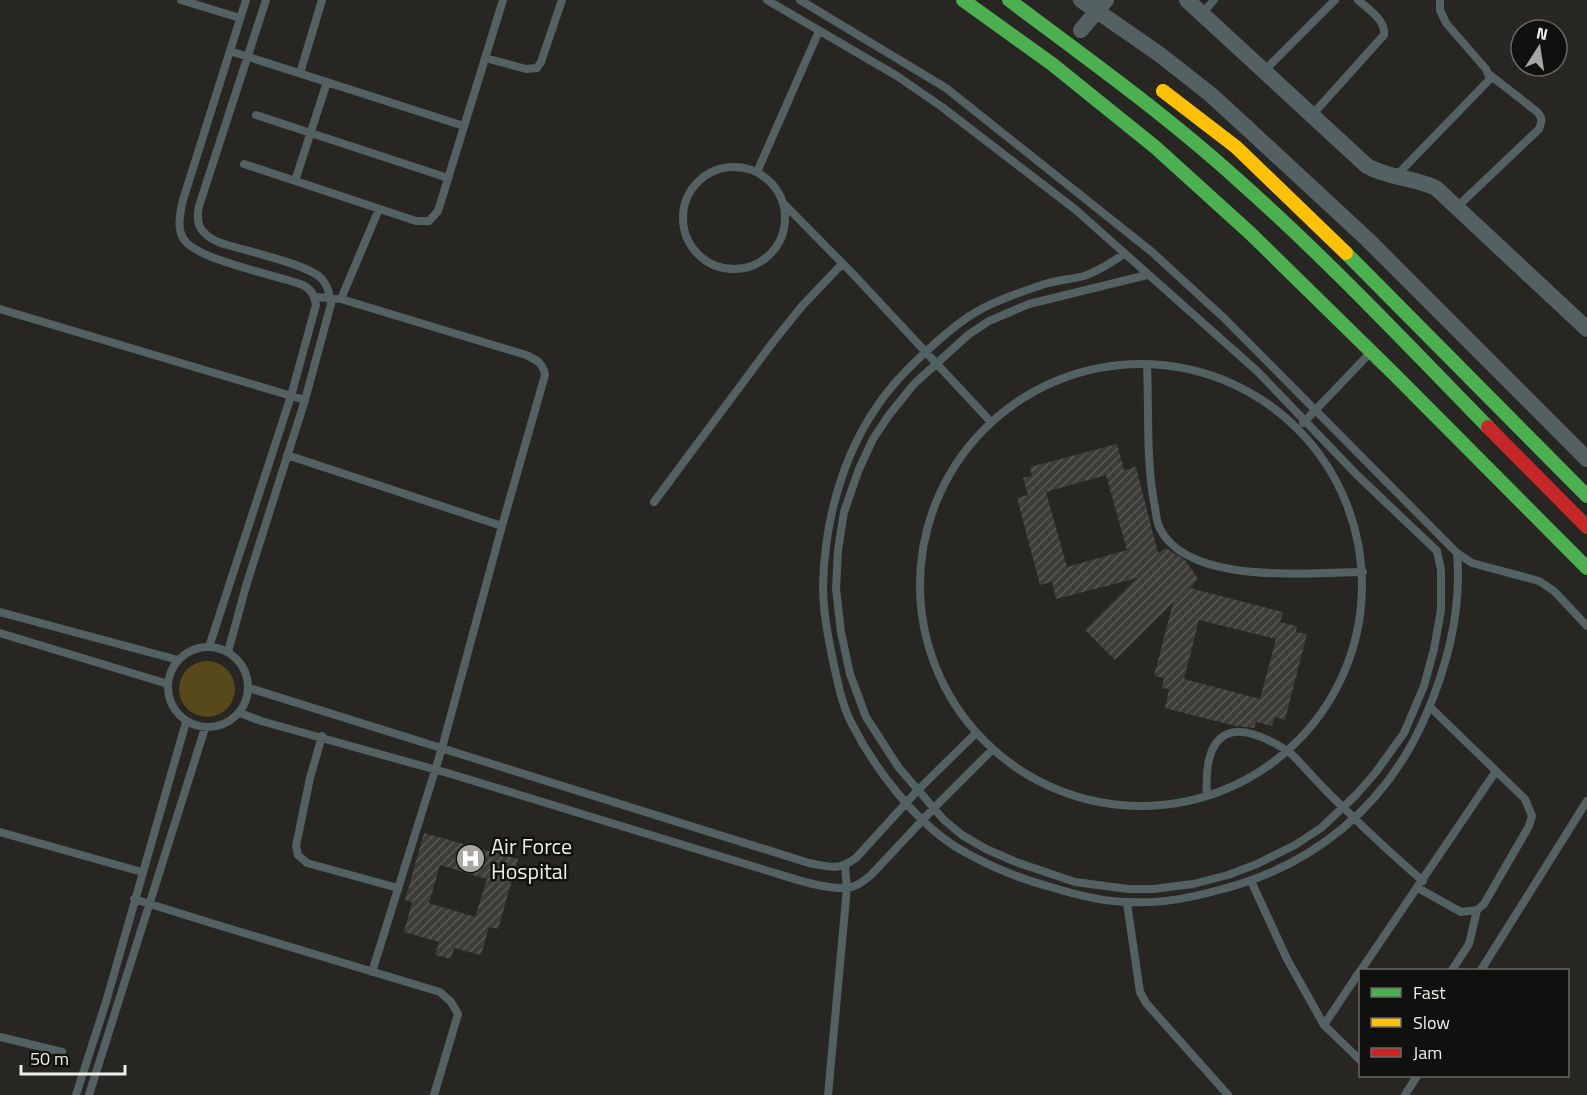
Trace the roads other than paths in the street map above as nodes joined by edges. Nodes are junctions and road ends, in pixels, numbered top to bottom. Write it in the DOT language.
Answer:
graph roads {
  1 [pos="181,0"];
  2 [pos="246,0"];
  3 [pos="266,0"];
  4 [pos="322,0"];
  5 [pos="503,0"];
  6 [pos="562,0"];
  7 [pos="767,0"];
  8 [pos="800,0"];
  9 [pos="963,0"];
  10 [pos="1009,0"];
  11 [pos="1081,0"];
  12 [pos="1187,0"];
  13 [pos="1214,0"];
  14 [pos="1335,0"];
  15 [pos="1358,0"];
  16 [pos="1440,0"];
  17 [pos="1102,6"];
  18 [pos="1202,14"];
  19 [pos="240,18"];
  20 [pos="1081,30"];
  21 [pos="819,31"];
  22 [pos="230,51"];
  23 [pos="249,56"];
  24 [pos="485,58"];
  25 [pos="1264,71"];
  26 [pos="300,73"];
  27 [pos="1490,75"];
  28 [pos="327,82"];
  29 [pos="1155,85"];
  30 [pos="256,115"];
  31 [pos="1312,115"];
  32 [pos="465,126"];
  33 [pos="310,132"];
  34 [pos="244,164"];
  35 [pos="757,172"];
  36 [pos="1394,177"];
  37 [pos="448,178"];
  38 [pos="295,181"];
  39 [pos="784,204"];
  40 [pos="1456,207"];
  41 [pos="379,209"];
  42 [pos="201,231"];
  43 [pos="185,241"];
  44 [pos="1124,254"];
  45 [pos="842,264"];
  46 [pos="1147,275"];
  47 [pos="315,297"];
  48 [pos="330,297"];
  49 [pos="340,299"];
  50 [pos="0,309"];
  51 [pos="1587,329"];
  52 [pos="1371,352"];
  53 [pos="926,353"];
  54 [pos="936,364"];
  55 [pos="1147,364"];
  56 [pos="291,396"];
  57 [pos="305,400"];
  58 [pos="1316,410"];
  59 [pos="1305,421"];
  60 [pos="991,422"];
  61 [pos="1297,428"];
  62 [pos="287,455"];
  63 [pos="1587,459"];
  64 [pos="1587,496"];
  65 [pos="654,502"];
  66 [pos="502,526"];
  67 [pos="1587,527"];
  68 [pos="1457,553"];
  69 [pos="1587,568"];
  70 [pos="1363,572"];
  71 [pos="0,612"];
  72 [pos="1587,626"];
  73 [pos="0,633"];
  74 [pos="209,647"];
  75 [pos="228,652"];
  76 [pos="178,660"];
  77 [pos="168,684"];
  78 [pos="249,688"];
  79 [pos="1430,707"];
  80 [pos="240,713"];
  81 [pos="186,722"];
  82 [pos="205,728"];
  83 [pos="976,733"];
  84 [pos="322,736"];
  85 [pos="442,748"];
  86 [pos="993,749"];
  87 [pos="1288,751"];
  88 [pos="436,770"];
  89 [pos="1496,771"];
  90 [pos="917,791"];
  91 [pos="1207,796"];
  92 [pos="1587,801"];
  93 [pos="906,804"];
  94 [pos="1342,807"];
  95 [pos="933,808"];
  96 [pos="1354,818"];
  97 [pos="924,820"];
  98 [pos="0,832"];
  99 [pos="845,866"];
  100 [pos="142,872"];
  101 [pos="1251,881"];
  102 [pos="1420,884"];
  103 [pos="398,888"];
  104 [pos="847,888"];
  105 [pos="134,898"];
  106 [pos="149,903"];
  107 [pos="1127,903"];
  108 [pos="1477,910"];
  109 [pos="1362,969"];
  110 [pos="1453,969"];
  111 [pos="1482,969"];
  112 [pos="372,972"];
  113 [pos="1359,974"];
  114 [pos="1324,1025"];
  115 [pos="0,1037"];
  116 [pos="62,1052"];
  117 [pos="1359,1059"];
  118 [pos="1416,1077"];
  119 [pos="76,1095"];
  120 [pos="89,1095"];
  121 [pos="434,1095"];
  122 [pos="828,1095"];
  123 [pos="1228,1095"];
  124 [pos="1405,1095"];
  1 -- 19 [label="lane"];
  2 -- 19 [label="lane"];
  3 -- 23 [label="lane"];
  4 -- 26 [label="lane"];
  5 -- 24 [label="lane"];
  6 -- 24 [label="lane"];
  7 -- 21 [label="lane"];
  8 -- 58 [label="lane"];
  9 -- 52 [label="main road"];
  10 -- 67 [label="main road"];
  11 -- 17 [label="street"];
  12 -- 18 [label="street"];
  13 -- 18 [label="lane"];
  14 -- 25 [label="lane"];
  15 -- 31 [label="lane"];
  16 -- 27 [label="lane"];
  17 -- 20 [label="street"];
  17 -- 63 [label="street"];
  18 -- 25 [label="street"];
  19 -- 22 [label="lane"];
  21 -- 35 [label="lane"];
  21 -- 44 [label="lane"];
  22 -- 23 [label="lane"];
  22 -- 43 [label="lane"];
  23 -- 26 [label="lane"];
  23 -- 42 [label="lane"];
  24 -- 32 [label="lane"];
  25 -- 31 [label="street"];
  26 -- 28 [label="lane"];
  27 -- 36 [label="lane"];
  27 -- 40 [label="lane"];
  28 -- 32 [label="lane"];
  28 -- 33 [label="lane"];
  29 -- 64 [label="main road"];
  30 -- 33 [label="lane"];
  31 -- 36 [label="street"];
  32 -- 37 [label="lane"];
  33 -- 37 [label="lane"];
  33 -- 38 [label="lane"];
  34 -- 38 [label="lane"];
  35 -- 39 [label="lane"];
  35 -- 39 [label="lane"];
  36 -- 40 [label="street"];
  37 -- 41 [label="lane"];
  38 -- 41 [label="lane"];
  39 -- 45 [label="lane"];
  40 -- 51 [label="street"];
  41 -- 49 [label="lane"];
  42 -- 43 [label="lane"];
  42 -- 48 [label="lane"];
  43 -- 47 [label="lane"];
  44 -- 46 [label="lane"];
  44 -- 53 [label="lane"];
  45 -- 53 [label="lane"];
  45 -- 65 [label="lane"];
  46 -- 54 [label="lane"];
  46 -- 59 [label="lane"];
  47 -- 48 [label="lane"];
  47 -- 56 [label="lane"];
  48 -- 49 [label="lane"];
  48 -- 57 [label="lane"];
  49 -- 66 [label="lane"];
  50 -- 56 [label="lane"];
  52 -- 58 [label="lane"];
  52 -- 69 [label="main road"];
  53 -- 54 [label="lane"];
  53 -- 93 [label="lane"];
  54 -- 60 [label="lane"];
  54 -- 90 [label="lane"];
  55 -- 60 [label="lane"];
  55 -- 61 [label="lane"];
  55 -- 70 [label="lane"];
  56 -- 57 [label="lane"];
  56 -- 74 [label="lane"];
  57 -- 62 [label="lane"];
  58 -- 59 [label="lane"];
  58 -- 68 [label="lane"];
  59 -- 61 [label="lane"];
  59 -- 94 [label="lane"];
  60 -- 83 [label="lane"];
  61 -- 70 [label="lane"];
  62 -- 66 [label="lane"];
  62 -- 75 [label="lane"];
  66 -- 85 [label="lane"];
  68 -- 72 [label="lane"];
  68 -- 79 [label="lane"];
  70 -- 87 [label="lane"];
  71 -- 76 [label="lane"];
  73 -- 77 [label="lane"];
  74 -- 75 [label="lane"];
  74 -- 76 [label="lane"];
  75 -- 78 [label="lane"];
  76 -- 77 [label="lane"];
  77 -- 81 [label="lane"];
  78 -- 80 [label="lane"];
  78 -- 85 [label="lane"];
  79 -- 89 [label="lane"];
  79 -- 96 [label="lane"];
  80 -- 82 [label="lane"];
  80 -- 84 [label="lane"];
  81 -- 82 [label="lane"];
  81 -- 100 [label="lane"];
  82 -- 106 [label="lane"];
  83 -- 86 [label="lane"];
  83 -- 90 [label="lane"];
  84 -- 88 [label="lane"];
  84 -- 103 [label="lane"];
  85 -- 88 [label="lane"];
  85 -- 99 [label="lane"];
  86 -- 91 [label="lane"];
  86 -- 95 [label="lane"];
  87 -- 91 [label="lane"];
  87 -- 91 [label="lane"];
  87 -- 94 [label="lane"];
  88 -- 103 [label="lane"];
  88 -- 104 [label="lane"];
  89 -- 102 [label="lane"];
  89 -- 108 [label="lane"];
  90 -- 93 [label="lane"];
  90 -- 95 [label="lane"];
  92 -- 111 [label="lane"];
  93 -- 97 [label="lane"];
  93 -- 99 [label="lane"];
  94 -- 95 [label="lane"];
  94 -- 96 [label="lane"];
  95 -- 97 [label="lane"];
  96 -- 101 [label="lane"];
  96 -- 102 [label="lane"];
  97 -- 104 [label="lane"];
  97 -- 107 [label="lane"];
  98 -- 100 [label="lane"];
  99 -- 104 [label="lane"];
  100 -- 105 [label="lane"];
  101 -- 107 [label="lane"];
  101 -- 114 [label="lane"];
  102 -- 108 [label="lane"];
  102 -- 109 [label="lane"];
  103 -- 112 [label="lane"];
  104 -- 122 [label="lane"];
  105 -- 106 [label="lane"];
  105 -- 119 [label="lane"];
  106 -- 112 [label="lane"];
  106 -- 120 [label="lane"];
  107 -- 123 [label="lane"];
  108 -- 110 [label="lane"];
  112 -- 121 [label="lane"];
  113 -- 114 [label="lane"];
  114 -- 117 [label="lane"];
  115 -- 116 [label="lane"];
  118 -- 124 [label="lane"];
}
